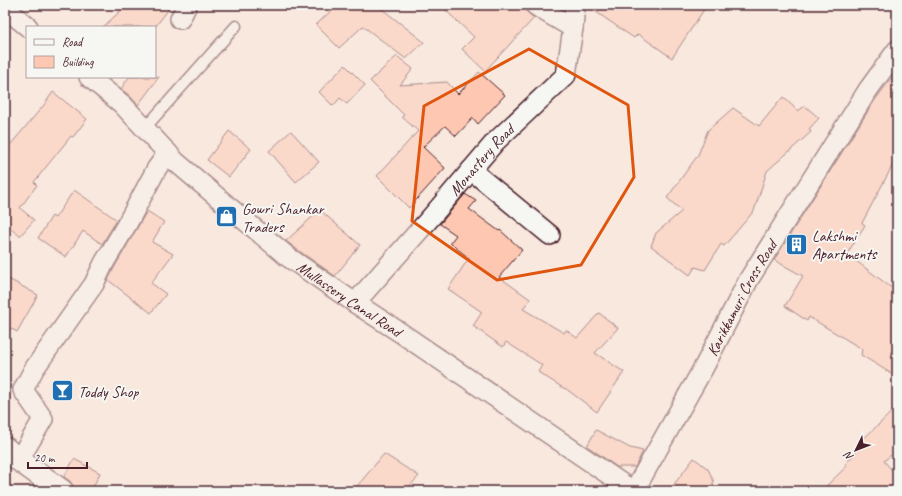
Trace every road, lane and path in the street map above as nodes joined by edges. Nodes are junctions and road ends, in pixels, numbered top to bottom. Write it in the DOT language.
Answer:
graph roads {
  1 [pos="535,5"];
  2 [pos="575,5"];
  3 [pos="5,8"];
  4 [pos="27,26"];
  5 [pos="236,26"];
  6 [pos="573,28"];
  7 [pos="897,50"];
  8 [pos="90,78"];
  9 [pos="145,128"];
  10 [pos="168,153"];
  11 [pos="471,170"];
  12 [pos="550,236"];
  13 [pos="355,303"];
  14 [pos="12,454"];
  15 [pos="62,491"];
  16 [pos="634,491"];
  1 -- 6 [label="street"];
  2 -- 6 [label="street, Monastery Road"];
  3 -- 4 [label="street"];
  5 -- 9 [label="lane"];
  6 -- 11 [label="street, Monastery Road"];
  7 -- 16 [label="street, Karikkamuri Cross Road"];
  8 -- 9 [label="street, Mullassery Canal Road"];
  9 -- 10 [label="street, Mullassery Canal Road"];
  10 -- 13 [label="street, Mullassery Canal Road"];
  10 -- 14 [label="street"];
  11 -- 12 [label="street"];
  11 -- 13 [label="street, Monastery Road"];
  13 -- 16 [label="street, Mullassery Canal Road"];
  14 -- 15 [label="street"];
}
